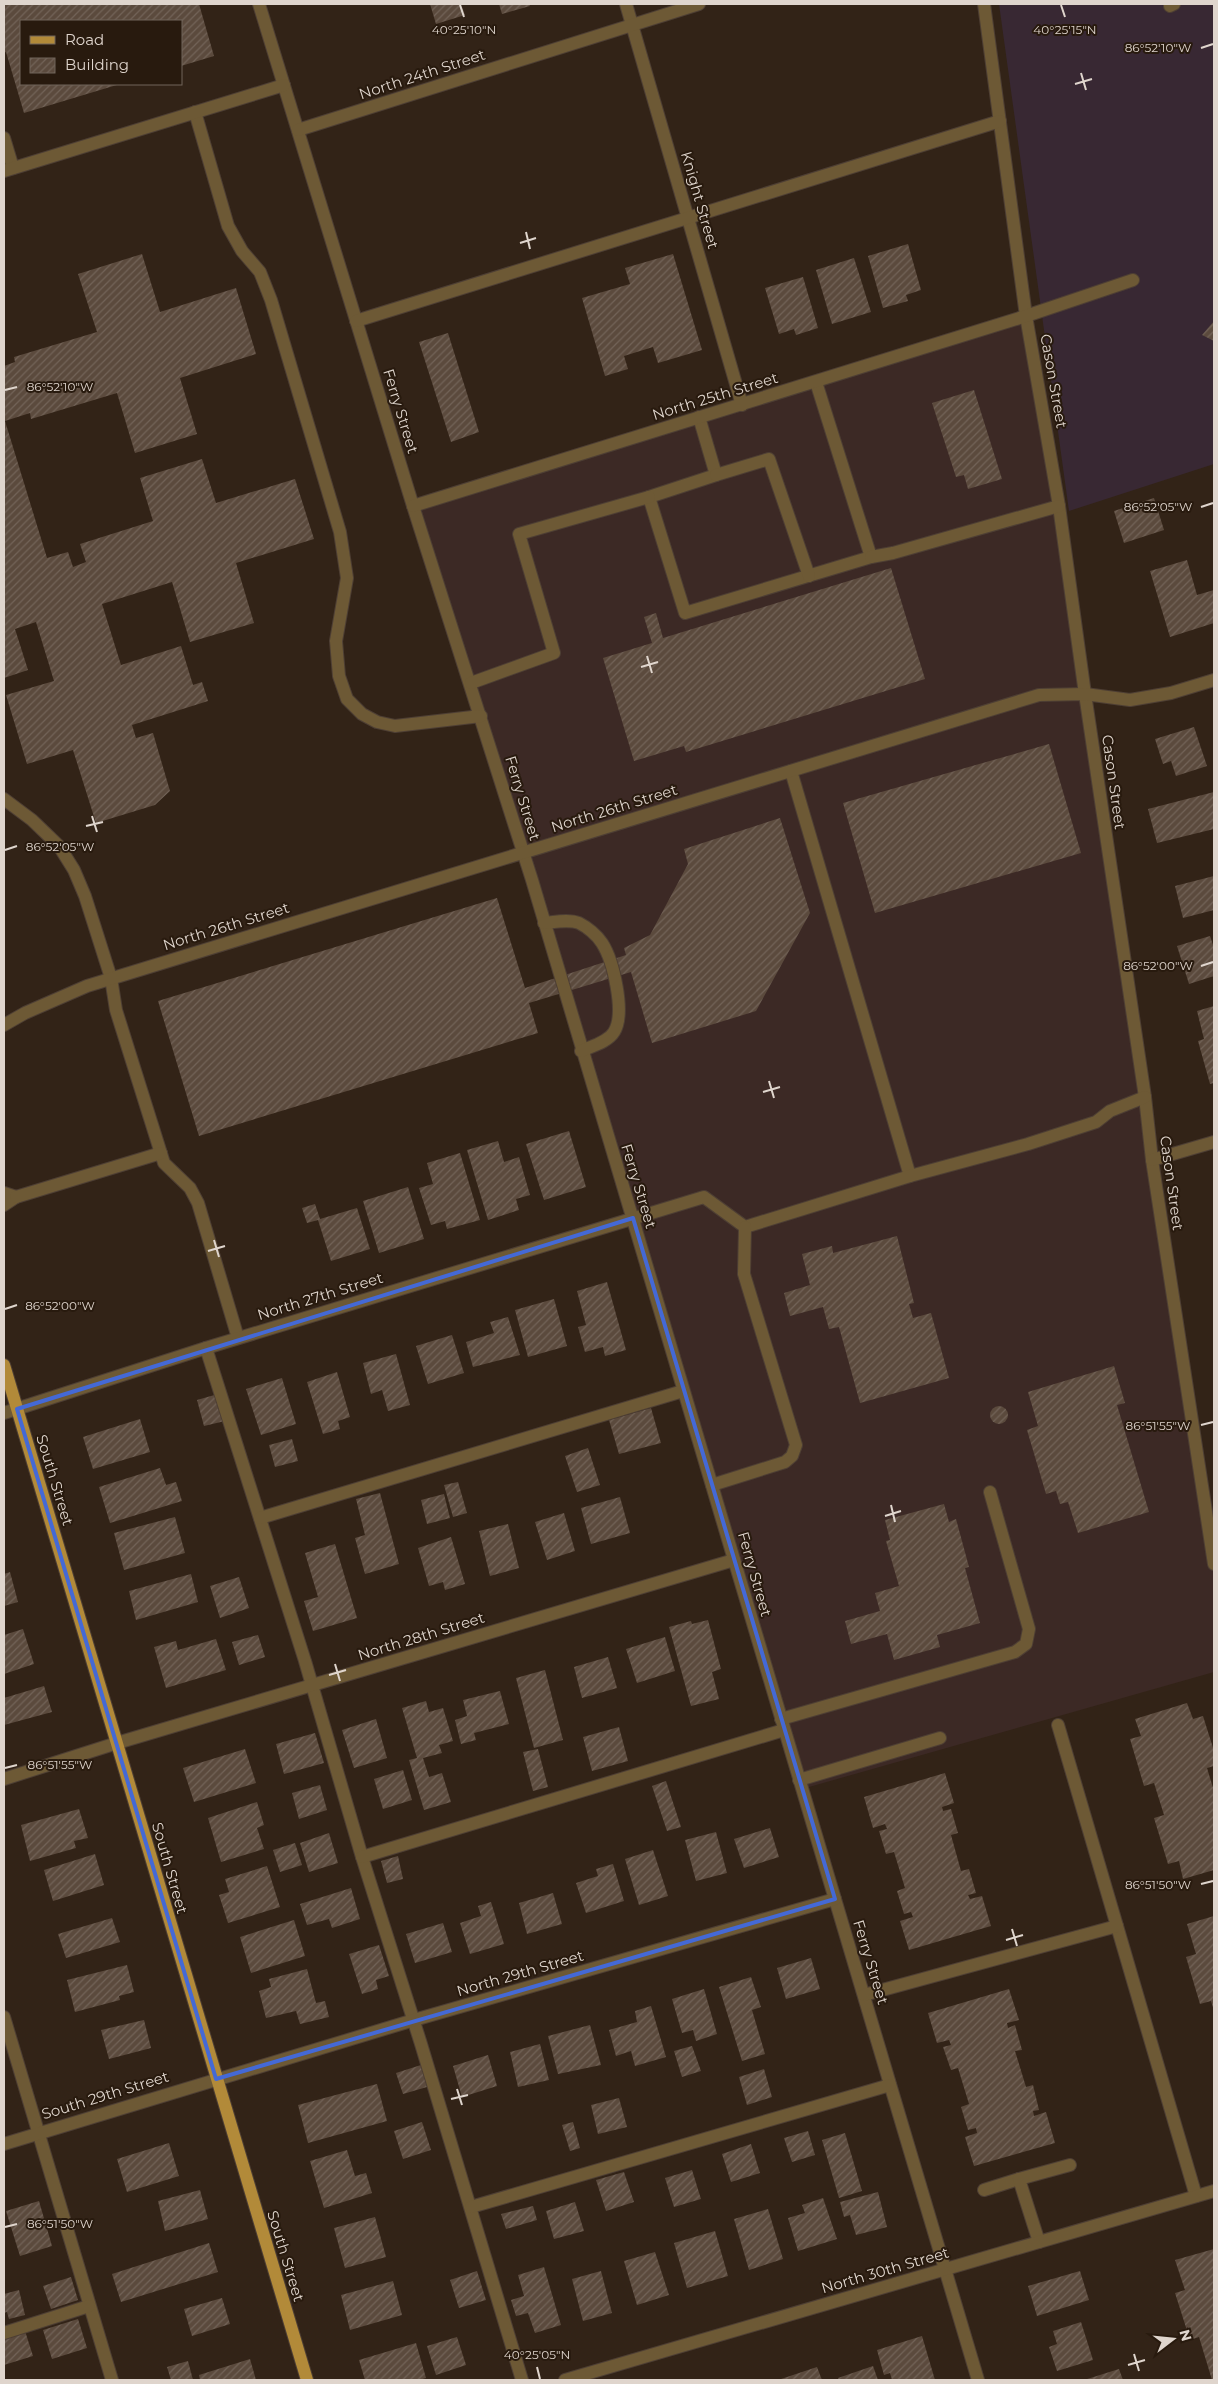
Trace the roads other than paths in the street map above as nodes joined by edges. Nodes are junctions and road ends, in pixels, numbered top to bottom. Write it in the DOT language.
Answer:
graph roads {
  1 [pos="259,4"];
  2 [pos="626,4"];
  3 [pos="699,4"];
  4 [pos="984,4"];
  5 [pos="632,24"];
  6 [pos="284,85"];
  7 [pos="195,112"];
  8 [pos="1000,121"];
  9 [pos="298,130"];
  10 [pos="4,138"];
  11 [pos="8,170"];
  12 [pos="688,218"];
  13 [pos="1133,280"];
  14 [pos="1026,316"];
  15 [pos="356,321"];
  16 [pos="816,382"];
  17 [pos="742,405"];
  18 [pos="699,417"];
  19 [pos="716,475"];
  20 [pos="649,497"];
  21 [pos="414,506"];
  22 [pos="1059,506"];
  23 [pos="871,557"];
  24 [pos="809,576"];
  25 [pos="1214,680"];
  26 [pos="471,683"];
  27 [pos="1085,694"];
  28 [pos="481,716"];
  29 [pos="791,771"];
  30 [pos="4,799"];
  31 [pos="523,852"];
  32 [pos="544,923"];
  33 [pos="111,978"];
  34 [pos="4,1025"];
  35 [pos="581,1051"];
  36 [pos="1145,1097"];
  37 [pos="1214,1142"];
  38 [pos="161,1153"];
  39 [pos="1152,1160"];
  40 [pos="910,1176"];
  41 [pos="10,1195"];
  42 [pos="4,1205"];
  43 [pos="632,1218"];
  44 [pos="745,1227"];
  45 [pos="238,1338"];
  46 [pos="206,1348"];
  47 [pos="4,1365"];
  48 [pos="683,1391"];
  49 [pos="17,1409"];
  50 [pos="4,1413"];
  51 [pos="712,1485"];
  52 [pos="990,1492"];
  53 [pos="260,1518"];
  54 [pos="734,1560"];
  55 [pos="1214,1560"];
  56 [pos="312,1685"];
  57 [pos="782,1724"];
  58 [pos="1058,1724"];
  59 [pos="940,1738"];
  60 [pos="117,1743"];
  61 [pos="4,1779"];
  62 [pos="799,1780"];
  63 [pos="362,1857"];
  64 [pos="834,1899"];
  65 [pos="1117,1926"];
  66 [pos="864,1995"];
  67 [pos="4,2017"];
  68 [pos="414,2020"];
  69 [pos="216,2079"];
  70 [pos="890,2085"];
  71 [pos="38,2132"];
  72 [pos="4,2144"];
  73 [pos="1070,2165"];
  74 [pos="1020,2179"];
  75 [pos="984,2190"];
  76 [pos="1214,2191"];
  77 [pos="1196,2196"];
  78 [pos="471,2207"];
  79 [pos="1039,2242"];
  80 [pos="946,2269"];
  81 [pos="89,2306"];
  82 [pos="4,2333"];
  83 [pos="112,2380"];
  84 [pos="307,2380"];
  85 [pos="522,2380"];
  86 [pos="565,2380"];
  87 [pos="978,2380"];
  1 -- 6 [label="street, Ferry Street"];
  2 -- 5 [label="street, Knight Street"];
  3 -- 5 [label="street, North 24th Street"];
  4 -- 8 [label="street, Cason Street"];
  5 -- 9 [label="street, North 24th Street"];
  5 -- 12 [label="street, Knight Street"];
  6 -- 7 [label="street"];
  6 -- 9 [label="street, Ferry Street"];
  7 -- 11 [label="street"];
  7 -- 28 [label="street"];
  8 -- 12 [label="street"];
  8 -- 14 [label="street, Cason Street"];
  9 -- 15 [label="street, Ferry Street"];
  10 -- 11 [label="street"];
  12 -- 15 [label="street"];
  12 -- 17 [label="street, Knight Street"];
  13 -- 14 [label="street, North 25th Street"];
  14 -- 16 [label="street, North 25th Street"];
  14 -- 22 [label="street, Cason Street"];
  15 -- 21 [label="street, Ferry Street"];
  16 -- 17 [label="street, North 25th Street"];
  16 -- 23 [label="street"];
  17 -- 18 [label="street, North 25th Street"];
  18 -- 19 [label="street"];
  18 -- 21 [label="street, North 25th Street"];
  19 -- 20 [label="street"];
  19 -- 24 [label="street"];
  20 -- 24 [label="street"];
  20 -- 26 [label="street"];
  21 -- 26 [label="street, Ferry Street"];
  22 -- 23 [label="street"];
  22 -- 27 [label="street, Cason Street"];
  23 -- 24 [label="street"];
  25 -- 27 [label="street, North 26th Street"];
  26 -- 28 [label="street, Ferry Street"];
  27 -- 29 [label="street, North 26th Street"];
  27 -- 36 [label="street, Cason Street"];
  28 -- 31 [label="street, Ferry Street"];
  29 -- 31 [label="street, North 26th Street"];
  29 -- 40 [label="street"];
  30 -- 33 [label="street"];
  31 -- 32 [label="street, Ferry Street"];
  31 -- 33 [label="street, North 26th Street"];
  32 -- 35 [label="street, Ferry Street"];
  32 -- 35 [label="street"];
  33 -- 34 [label="street, North 26th Street"];
  33 -- 38 [label="street"];
  35 -- 43 [label="street, Ferry Street"];
  36 -- 39 [label="street, Cason Street"];
  36 -- 40 [label="street"];
  37 -- 39 [label="street"];
  38 -- 41 [label="street"];
  38 -- 45 [label="street"];
  39 -- 55 [label="street, Cason Street"];
  40 -- 44 [label="street"];
  41 -- 42 [label="street"];
  43 -- 44 [label="street, North 27th Street"];
  43 -- 45 [label="street, North 27th Street"];
  43 -- 48 [label="street, Ferry Street"];
  44 -- 51 [label="street"];
  45 -- 46 [label="street, North 27th Street"];
  46 -- 49 [label="street, North 27th Street"];
  46 -- 53 [label="street"];
  47 -- 49 [label="main road, South Street"];
  48 -- 51 [label="street, Ferry Street"];
  48 -- 53 [label="street"];
  49 -- 50 [label="street, North 27th Street"];
  49 -- 60 [label="main road, South Street"];
  51 -- 54 [label="street, Ferry Street"];
  52 -- 57 [label="street"];
  53 -- 56 [label="street"];
  54 -- 56 [label="street, North 28th Street"];
  54 -- 57 [label="street, Ferry Street"];
  56 -- 60 [label="street, North 28th Street"];
  56 -- 63 [label="street"];
  57 -- 62 [label="street, Ferry Street"];
  57 -- 63 [label="street"];
  58 -- 65 [label="street"];
  59 -- 62 [label="street"];
  60 -- 61 [label="street, North 28th Street"];
  60 -- 69 [label="main road, South Street"];
  62 -- 64 [label="street, Ferry Street"];
  63 -- 68 [label="street"];
  64 -- 66 [label="street, Ferry Street"];
  64 -- 68 [label="street, North 29th Street"];
  65 -- 66 [label="street"];
  65 -- 77 [label="street"];
  66 -- 70 [label="street, Ferry Street"];
  67 -- 71 [label="street"];
  68 -- 69 [label="street, North 29th Street"];
  68 -- 78 [label="street"];
  69 -- 71 [label="street, South 29th Street"];
  69 -- 84 [label="main road, South Street"];
  70 -- 78 [label="street"];
  70 -- 80 [label="street, Ferry Street"];
  71 -- 72 [label="street, South 29th Street"];
  71 -- 81 [label="street"];
  73 -- 74 [label="street"];
  74 -- 75 [label="street"];
  74 -- 79 [label="street"];
  76 -- 77 [label="street, North 30th Street"];
  77 -- 79 [label="street, North 30th Street"];
  78 -- 85 [label="street"];
  79 -- 80 [label="street, North 30th Street"];
  80 -- 86 [label="street, North 30th Street"];
  80 -- 87 [label="street, Ferry Street"];
  81 -- 82 [label="street"];
  81 -- 83 [label="street"];
}
